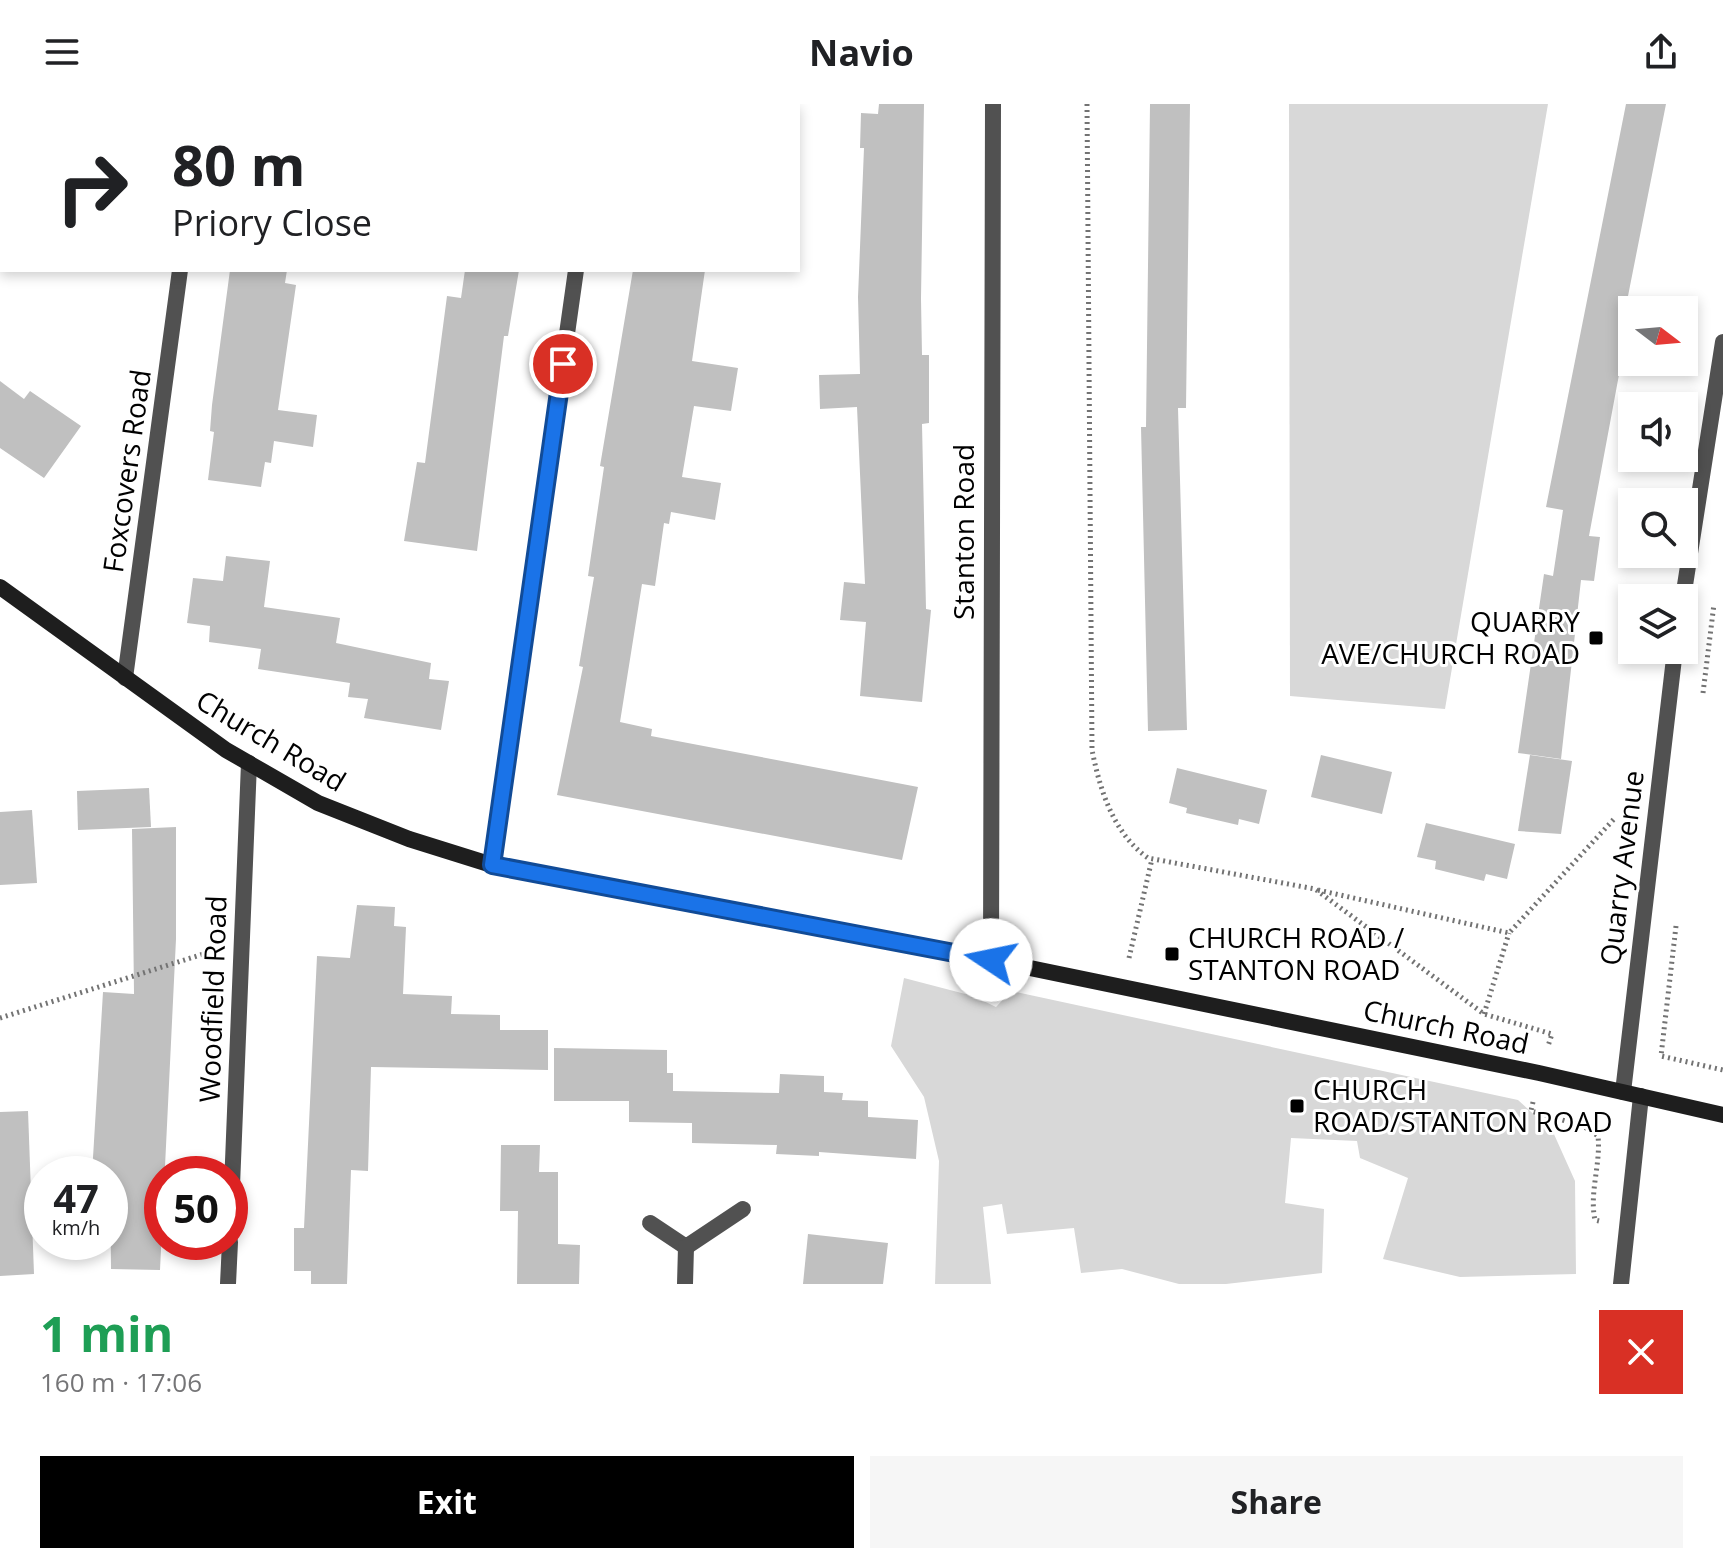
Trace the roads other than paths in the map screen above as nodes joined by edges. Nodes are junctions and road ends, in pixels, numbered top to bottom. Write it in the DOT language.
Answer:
graph roads {
  1 [pos="993,104"];
  2 [pos="180,272"];
  3 [pos="576,272"];
  4 [pos="1723,342"];
  5 [pos="1685,584"];
  6 [pos="0,587"];
  7 [pos="1673,664"];
  8 [pos="125,678"];
  9 [pos="249,763"];
  10 [pos="492,865"];
  11 [pos="991,960"];
  12 [pos="1623,1092"];
  13 [pos="1641,1096"];
  14 [pos="1723,1115"];
  15 [pos="233,1156"];
  16 [pos="743,1209"];
  17 [pos="650,1223"];
  18 [pos="686,1247"];
  19 [pos="229,1260"];
  20 [pos="228,1284"];
  21 [pos="685,1284"];
  22 [pos="1621,1284"];
  1 -- 11 [label="street, Stanton Road"];
  2 -- 8 [label="street, Foxcovers Road"];
  3 -- 10 [label="street"];
  4 -- 5 [label="street"];
  6 -- 8 [label="main road, Church Road"];
  7 -- 12 [label="street, Quarry Avenue"];
  8 -- 9 [label="main road, Church Road"];
  9 -- 10 [label="main road, Church Road"];
  9 -- 15 [label="street, Woodfield Road"];
  10 -- 11 [label="main road, Church Road"];
  11 -- 12 [label="main road, Church Road"];
  12 -- 13 [label="main road, Church Road"];
  13 -- 14 [label="main road, Church Road"];
  13 -- 22 [label="street"];
  16 -- 18 [label="street"];
  17 -- 18 [label="street"];
  18 -- 21 [label="street"];
  19 -- 20 [label="street, Woodfield Road"];
}
